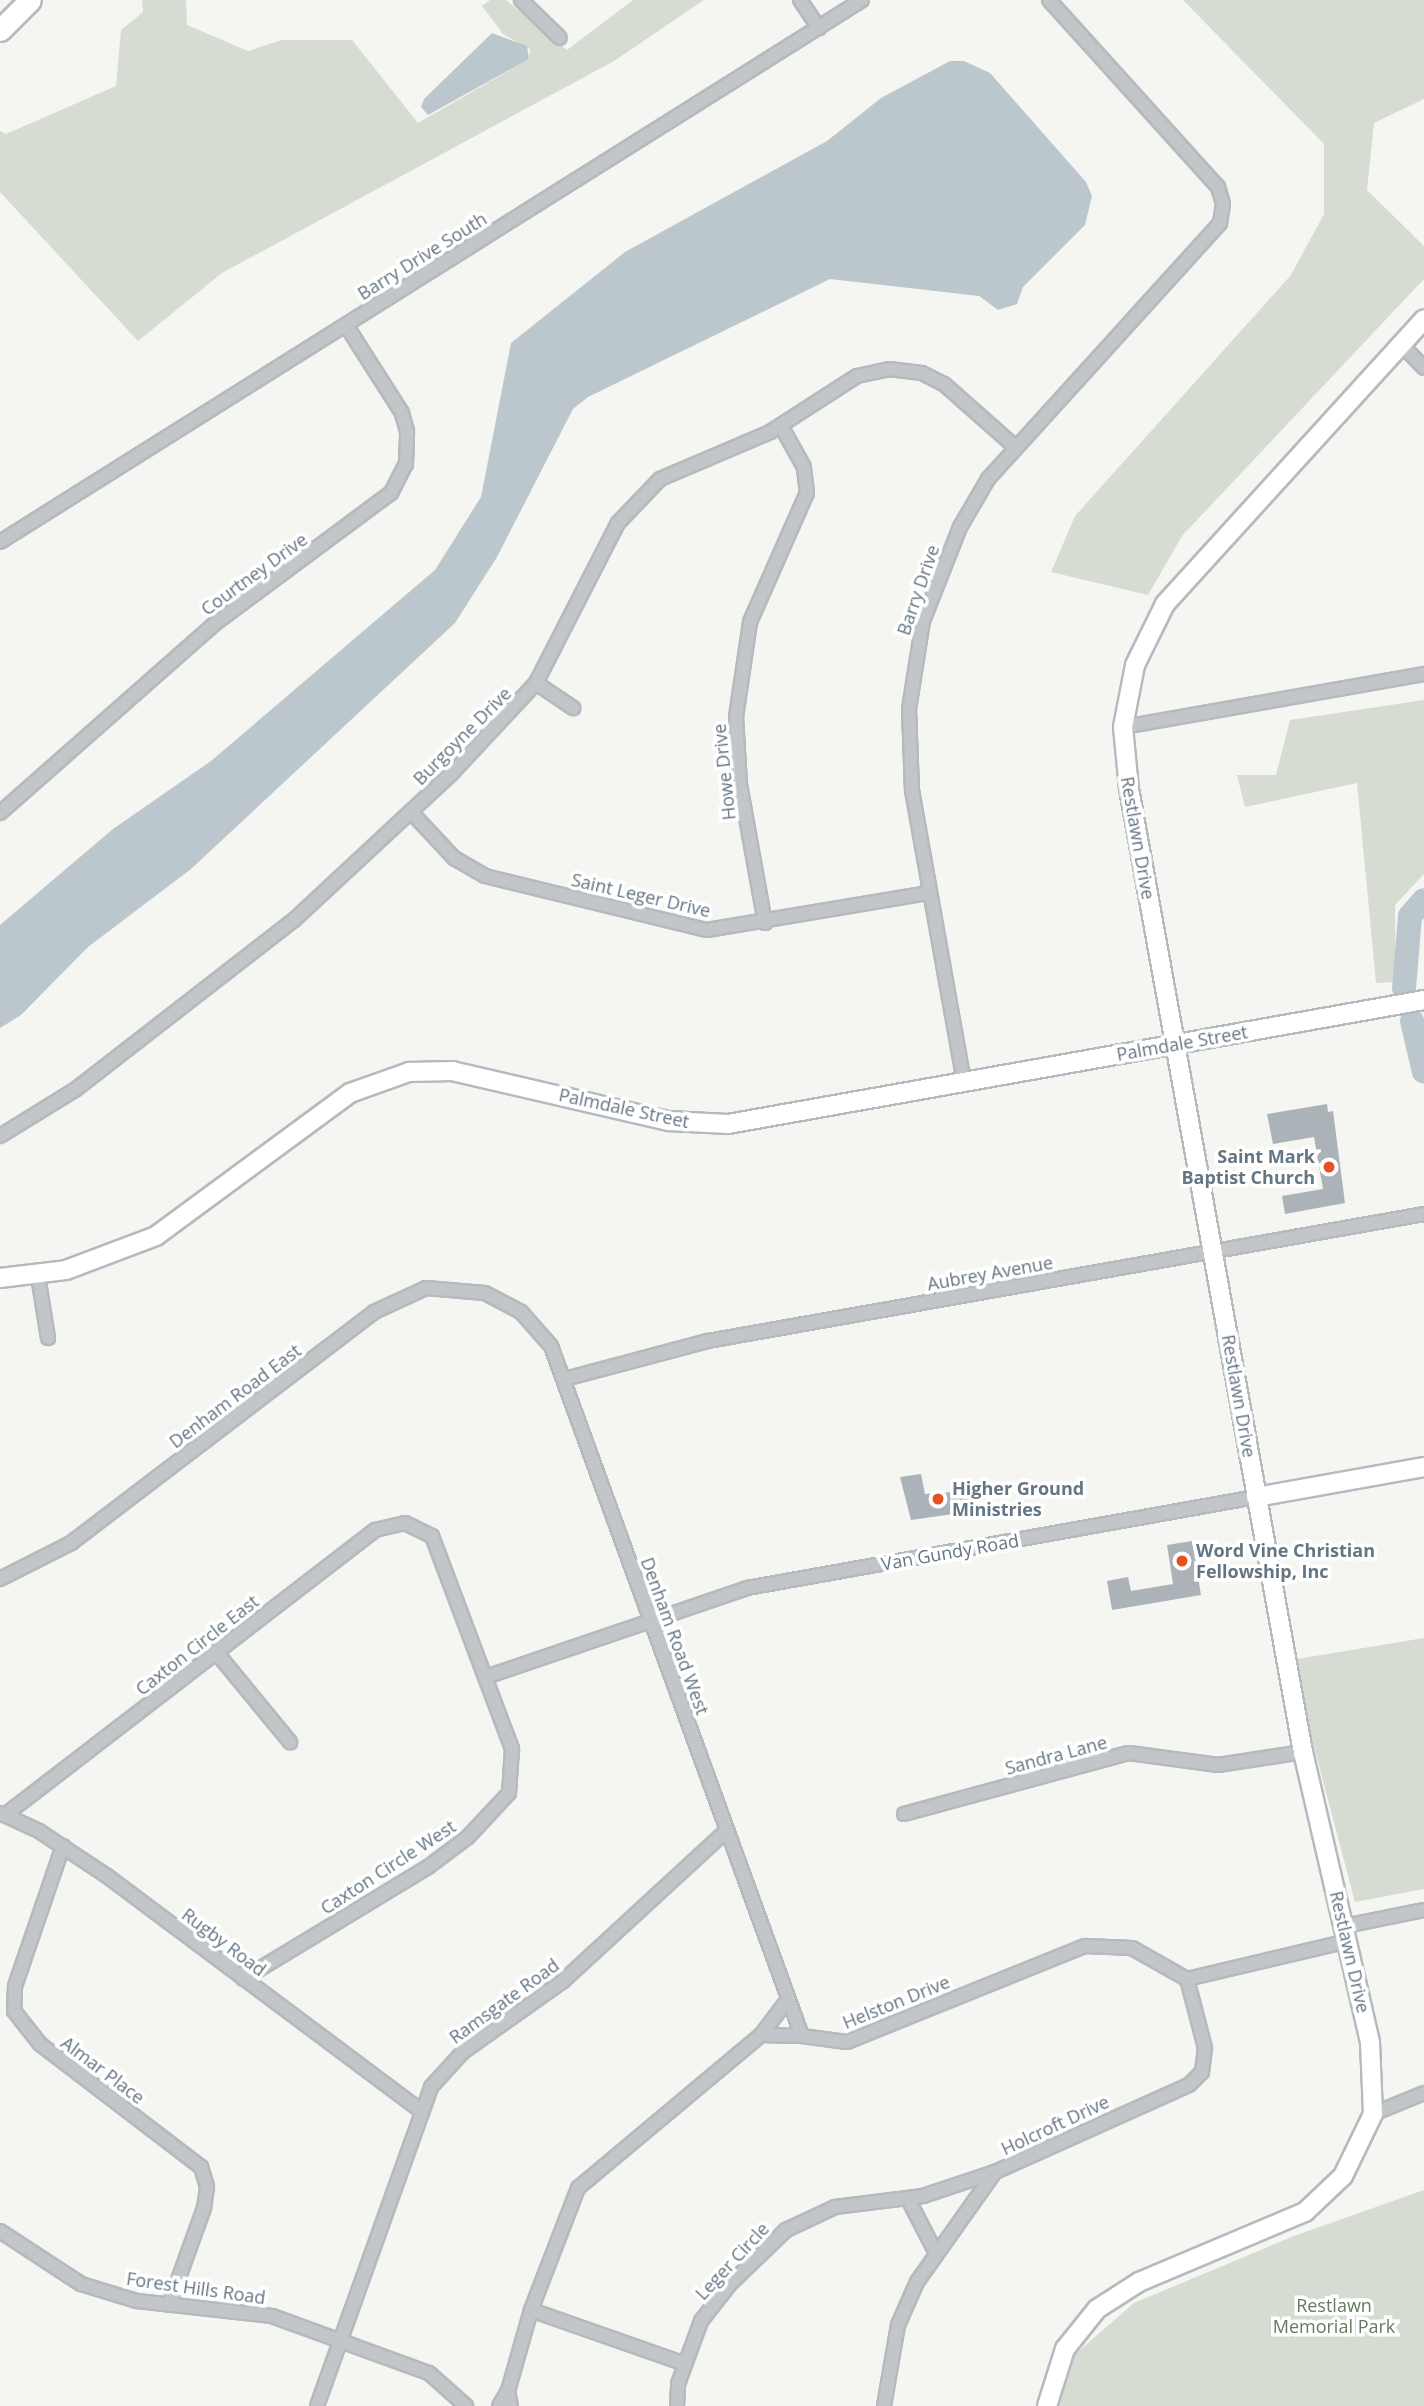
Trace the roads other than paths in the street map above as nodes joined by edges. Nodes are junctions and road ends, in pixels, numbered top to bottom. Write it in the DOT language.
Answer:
graph roads {
  1 [pos="30,0"];
  2 [pos="521,0"];
  3 [pos="800,0"];
  4 [pos="862,0"];
  5 [pos="1049,0"];
  6 [pos="819,28"];
  7 [pos="0,30"];
  8 [pos="561,38"];
  9 [pos="1424,319"];
  10 [pos="346,325"];
  11 [pos="1401,344"];
  12 [pos="1424,369"];
  13 [pos="781,426"];
  14 [pos="1014,446"];
  15 [pos="0,542"];
  16 [pos="1424,674"];
  17 [pos="536,683"];
  18 [pos="573,708"];
  19 [pos="1123,727"];
  20 [pos="411,812"];
  21 [pos="0,813"];
  22 [pos="929,893"];
  23 [pos="765,923"];
  24 [pos="1424,1000"];
  25 [pos="1176,1045"];
  26 [pos="964,1082"];
  27 [pos="0,1136"];
  28 [pos="1424,1214"];
  29 [pos="1214,1251"];
  30 [pos="38,1276"];
  31 [pos="0,1278"];
  32 [pos="503,1301"];
  33 [pos="48,1338"];
  34 [pos="565,1379"];
  35 [pos="1424,1467"];
  36 [pos="1256,1497"];
  37 [pos="418,1527"];
  38 [pos="0,1579"];
  39 [pos="651,1619"];
  40 [pos="216,1652"];
  41 [pos="486,1677"];
  42 [pos="290,1742"];
  43 [pos="1303,1752"];
  44 [pos="3,1814"];
  45 [pos="904,1814"];
  46 [pos="726,1831"];
  47 [pos="63,1846"];
  48 [pos="1424,1910"];
  49 [pos="1346,1933"];
  50 [pos="243,1979"];
  51 [pos="1187,1979"];
  52 [pos="786,2002"];
  53 [pos="761,2035"];
  54 [pos="802,2036"];
  55 [pos="1424,2094"];
  56 [pos="420,2110"];
  57 [pos="1373,2115"];
  58 [pos="995,2172"];
  59 [pos="908,2199"];
  60 [pos="0,2231"];
  61 [pos="935,2251"];
  62 [pos="169,2305"];
  63 [pos="531,2310"];
  64 [pos="340,2340"];
  65 [pos="685,2364"];
  66 [pos="508,2391"];
  67 [pos="317,2406"];
  68 [pos="466,2406"];
  69 [pos="499,2406"];
  70 [pos="511,2406"];
  71 [pos="677,2406"];
  72 [pos="884,2406"];
  73 [pos="1047,2406"];
  1 -- 7 [label="main road"];
  2 -- 8 [label="street"];
  3 -- 6 [label="street"];
  4 -- 6 [label="street, Barry Drive South"];
  5 -- 14 [label="street, Barry Drive"];
  6 -- 10 [label="street, Barry Drive South"];
  9 -- 11 [label="street, Restlawn Drive"];
  10 -- 15 [label="street, Barry Drive South"];
  10 -- 21 [label="street, Courtney Drive"];
  11 -- 12 [label="street"];
  11 -- 19 [label="street, Restlawn Drive"];
  13 -- 14 [label="street, Burgoyne Drive"];
  13 -- 17 [label="street, Burgoyne Drive"];
  13 -- 23 [label="street, Howe Drive"];
  14 -- 22 [label="street, Barry Drive"];
  16 -- 19 [label="street"];
  17 -- 18 [label="street"];
  17 -- 20 [label="street, Burgoyne Drive"];
  19 -- 25 [label="street, Restlawn Drive"];
  20 -- 23 [label="street, Saint Leger Drive"];
  20 -- 27 [label="street, Burgoyne Drive"];
  22 -- 23 [label="street, Saint Leger Drive"];
  22 -- 26 [label="street, Barry Drive"];
  24 -- 25 [label="street, Palmdale Street"];
  25 -- 26 [label="street, Palmdale Street"];
  25 -- 29 [label="street, Restlawn Drive"];
  26 -- 30 [label="street, Palmdale Street"];
  28 -- 29 [label="street, Aubrey Avenue"];
  29 -- 34 [label="street, Aubrey Avenue"];
  29 -- 36 [label="street, Restlawn Drive"];
  30 -- 31 [label="street, Palmdale Street"];
  30 -- 33 [label="street"];
  32 -- 34 [label="street, Denham Road West"];
  32 -- 38 [label="street, Denham Road East"];
  34 -- 39 [label="street, Denham Road West"];
  35 -- 36 [label="street, Van Gundy Road"];
  36 -- 39 [label="street, Van Gundy Road"];
  36 -- 43 [label="street, Restlawn Drive"];
  37 -- 40 [label="street, Caxton Circle East"];
  37 -- 41 [label="street, Caxton Circle West"];
  39 -- 41 [label="street, Van Gundy Road"];
  39 -- 46 [label="street, Denham Road West"];
  40 -- 42 [label="street"];
  40 -- 44 [label="street, Caxton Circle East"];
  41 -- 50 [label="street, Caxton Circle West"];
  43 -- 45 [label="street, Sandra Lane"];
  43 -- 49 [label="street, Restlawn Drive"];
  44 -- 47 [label="street, Rugby Road"];
  46 -- 52 [label="street, Denham Road West"];
  46 -- 56 [label="street, Ramsgate Road"];
  47 -- 50 [label="street, Rugby Road"];
  47 -- 62 [label="street, Almar Place"];
  48 -- 49 [label="street"];
  49 -- 51 [label="street"];
  49 -- 57 [label="street, Restlawn Drive"];
  50 -- 56 [label="street, Rugby Road"];
  51 -- 54 [label="street, Helston Drive"];
  51 -- 58 [label="street, Holcroft Drive"];
  52 -- 53 [label="street"];
  52 -- 54 [label="street"];
  53 -- 54 [label="street, Helston Drive"];
  53 -- 63 [label="street"];
  55 -- 57 [label="street"];
  56 -- 64 [label="street, Ramsgate Road"];
  57 -- 73 [label="street, Restlawn Drive"];
  58 -- 59 [label="street, Leger Circle"];
  58 -- 61 [label="street, Holcroft Drive"];
  59 -- 61 [label="street"];
  59 -- 65 [label="street, Leger Circle"];
  60 -- 62 [label="street, Forest Hills Road"];
  61 -- 72 [label="street, Holcroft Drive"];
  62 -- 64 [label="street, Forest Hills Road"];
  63 -- 65 [label="street"];
  63 -- 66 [label="street"];
  64 -- 67 [label="street, Ramsgate Road"];
  64 -- 68 [label="street, Forest Hills Road"];
  65 -- 71 [label="street, Leger Circle"];
  66 -- 69 [label="street"];
  66 -- 70 [label="street"];
}
